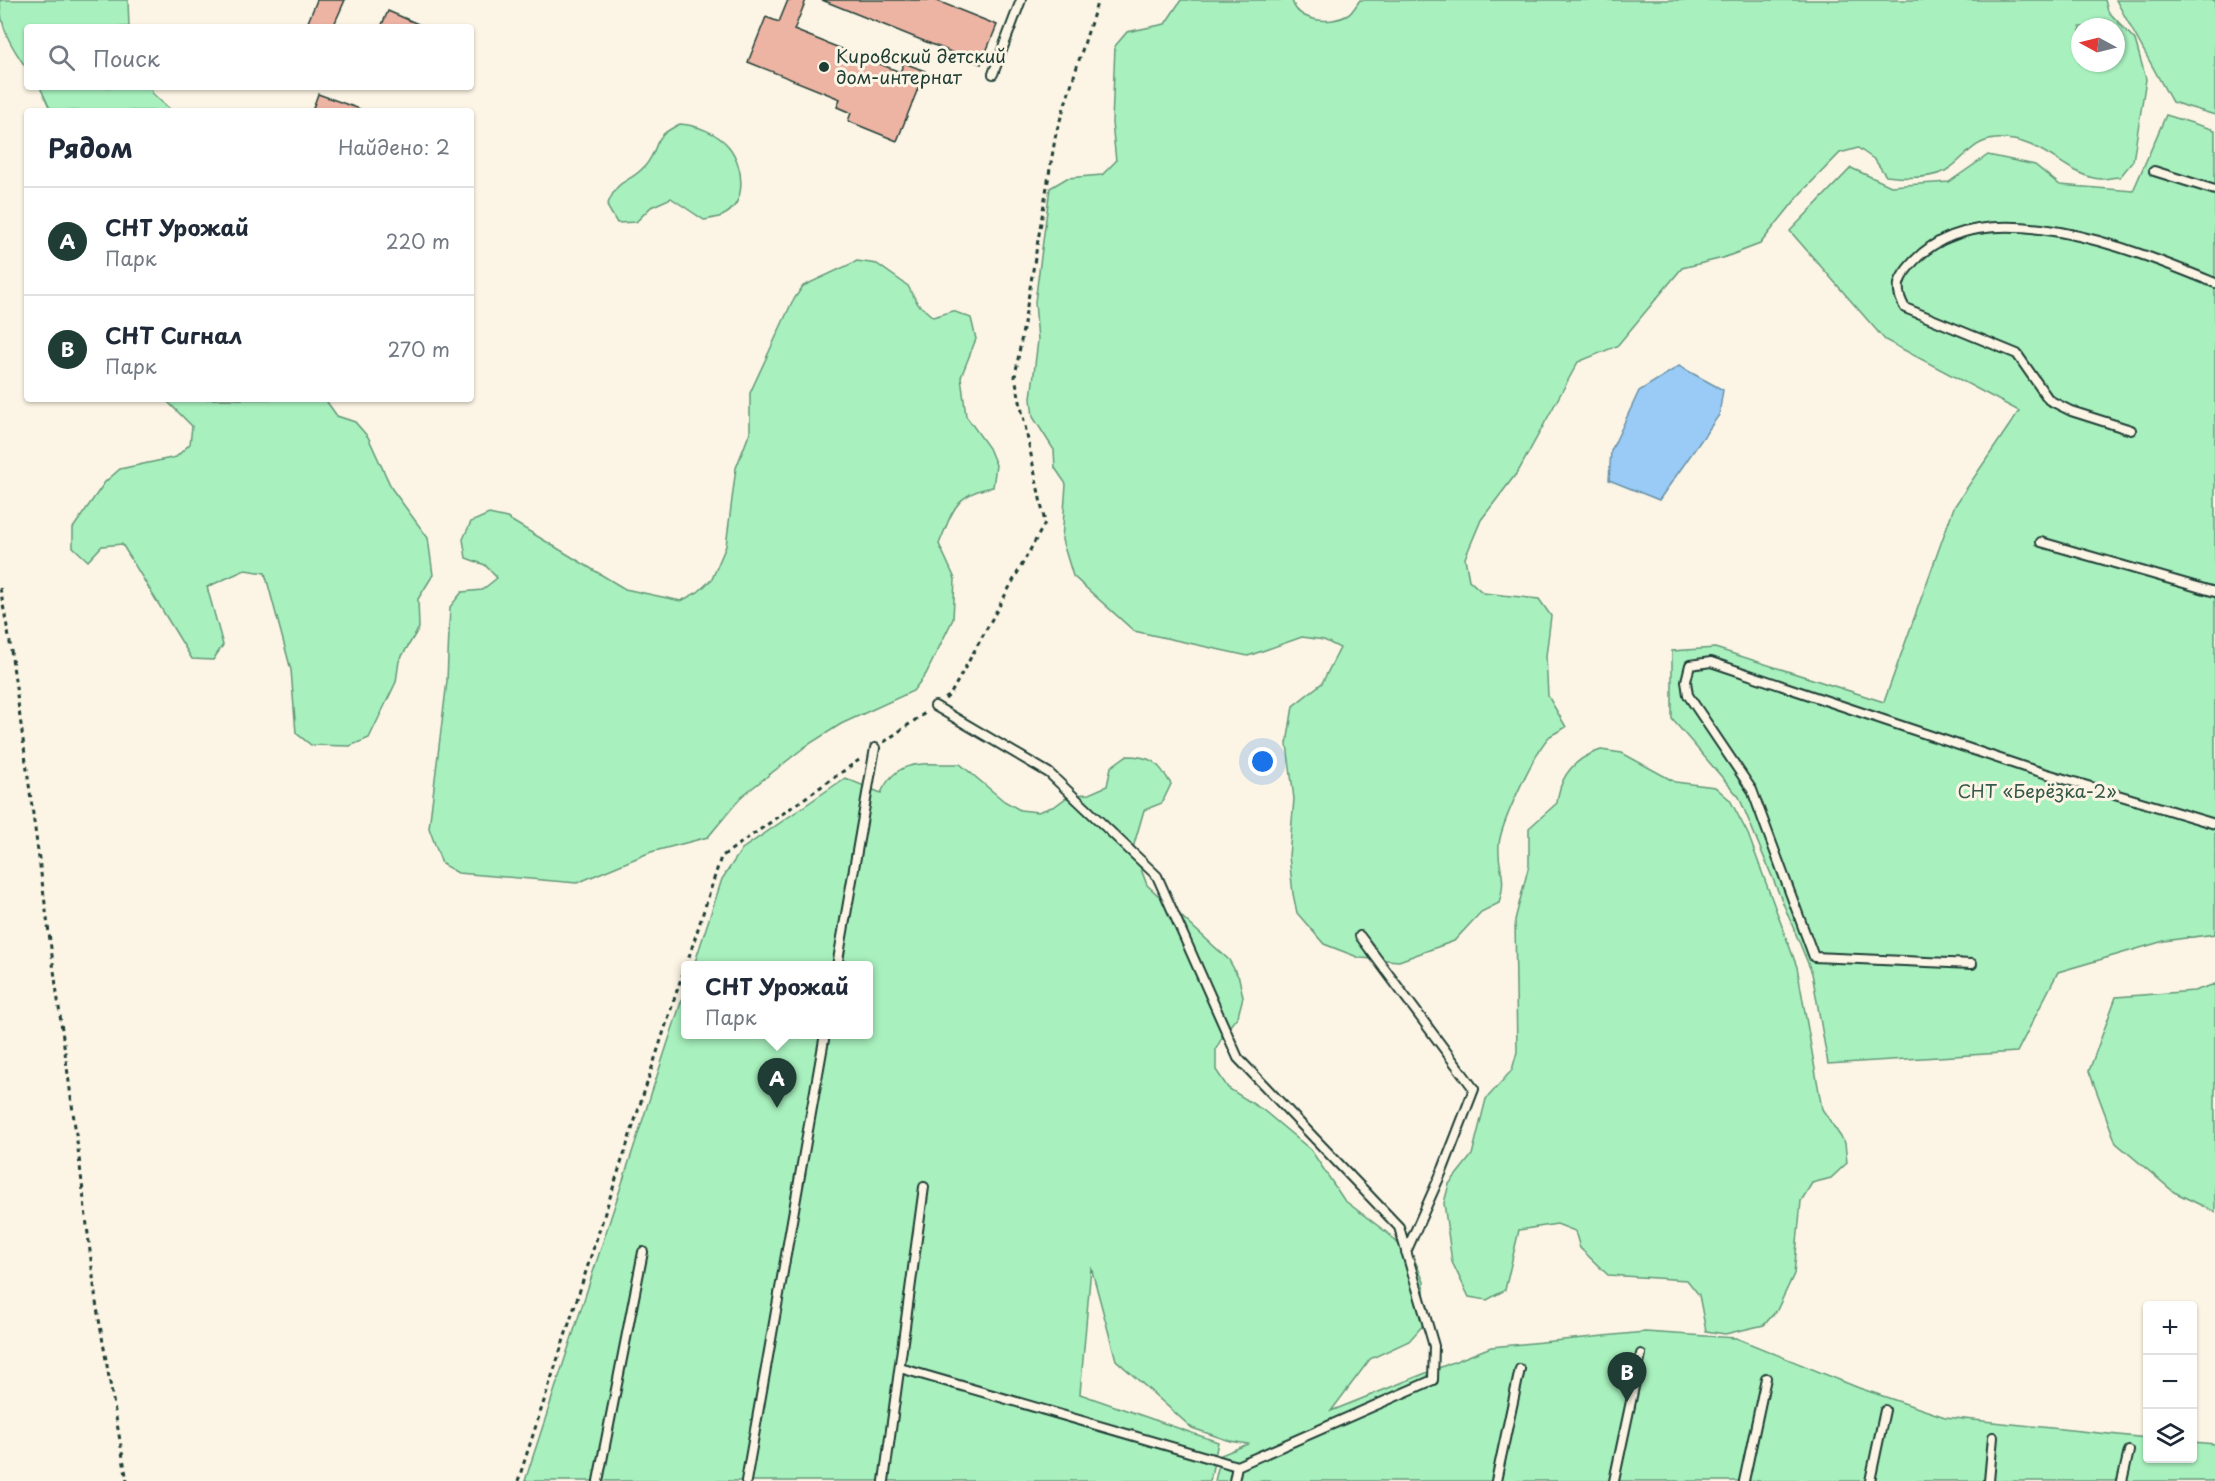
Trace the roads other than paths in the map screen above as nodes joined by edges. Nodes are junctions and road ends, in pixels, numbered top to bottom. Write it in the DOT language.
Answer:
graph roads {
  1 [pos="1021,0"];
  2 [pos="993,74"];
  3 [pos="2154,171"];
  4 [pos="2215,190"];
  5 [pos="2215,284"];
  6 [pos="2131,430"];
  7 [pos="2041,542"];
  8 [pos="2215,592"];
  9 [pos="935,706"];
  10 [pos="875,748"];
  11 [pos="2215,824"];
  12 [pos="1360,936"];
  13 [pos="838,961"];
  14 [pos="1972,964"];
  15 [pos="824,1039"];
  16 [pos="924,1187"];
  17 [pos="643,1252"];
  18 [pos="1406,1252"];
  19 [pos="1641,1354"];
  20 [pos="900,1368"];
  21 [pos="1520,1369"];
  22 [pos="1766,1378"];
  23 [pos="1885,1410"];
  24 [pos="1993,1437"];
  25 [pos="2129,1451"];
  26 [pos="1237,1466"];
  27 [pos="598,1481"];
  28 [pos="746,1481"];
  29 [pos="884,1481"];
  30 [pos="1234,1481"];
  31 [pos="1496,1481"];
  32 [pos="1614,1481"];
  33 [pos="1743,1481"];
  34 [pos="1870,1481"];
  35 [pos="1989,1481"];
  36 [pos="2122,1481"];
  1 -- 2 [label="lane"];
  3 -- 4 [label="lane"];
  5 -- 6 [label="lane"];
  7 -- 8 [label="lane"];
  9 -- 18 [label="lane"];
  10 -- 13 [label="lane"];
  11 -- 14 [label="lane"];
  12 -- 18 [label="lane"];
  15 -- 28 [label="lane"];
  16 -- 20 [label="lane"];
  17 -- 27 [label="lane"];
  18 -- 26 [label="lane"];
  19 -- 32 [label="lane"];
  20 -- 26 [label="lane"];
  20 -- 29 [label="lane"];
  21 -- 31 [label="lane"];
  22 -- 33 [label="lane"];
  23 -- 34 [label="lane"];
  24 -- 35 [label="lane"];
  25 -- 36 [label="lane"];
  26 -- 30 [label="lane"];
}
